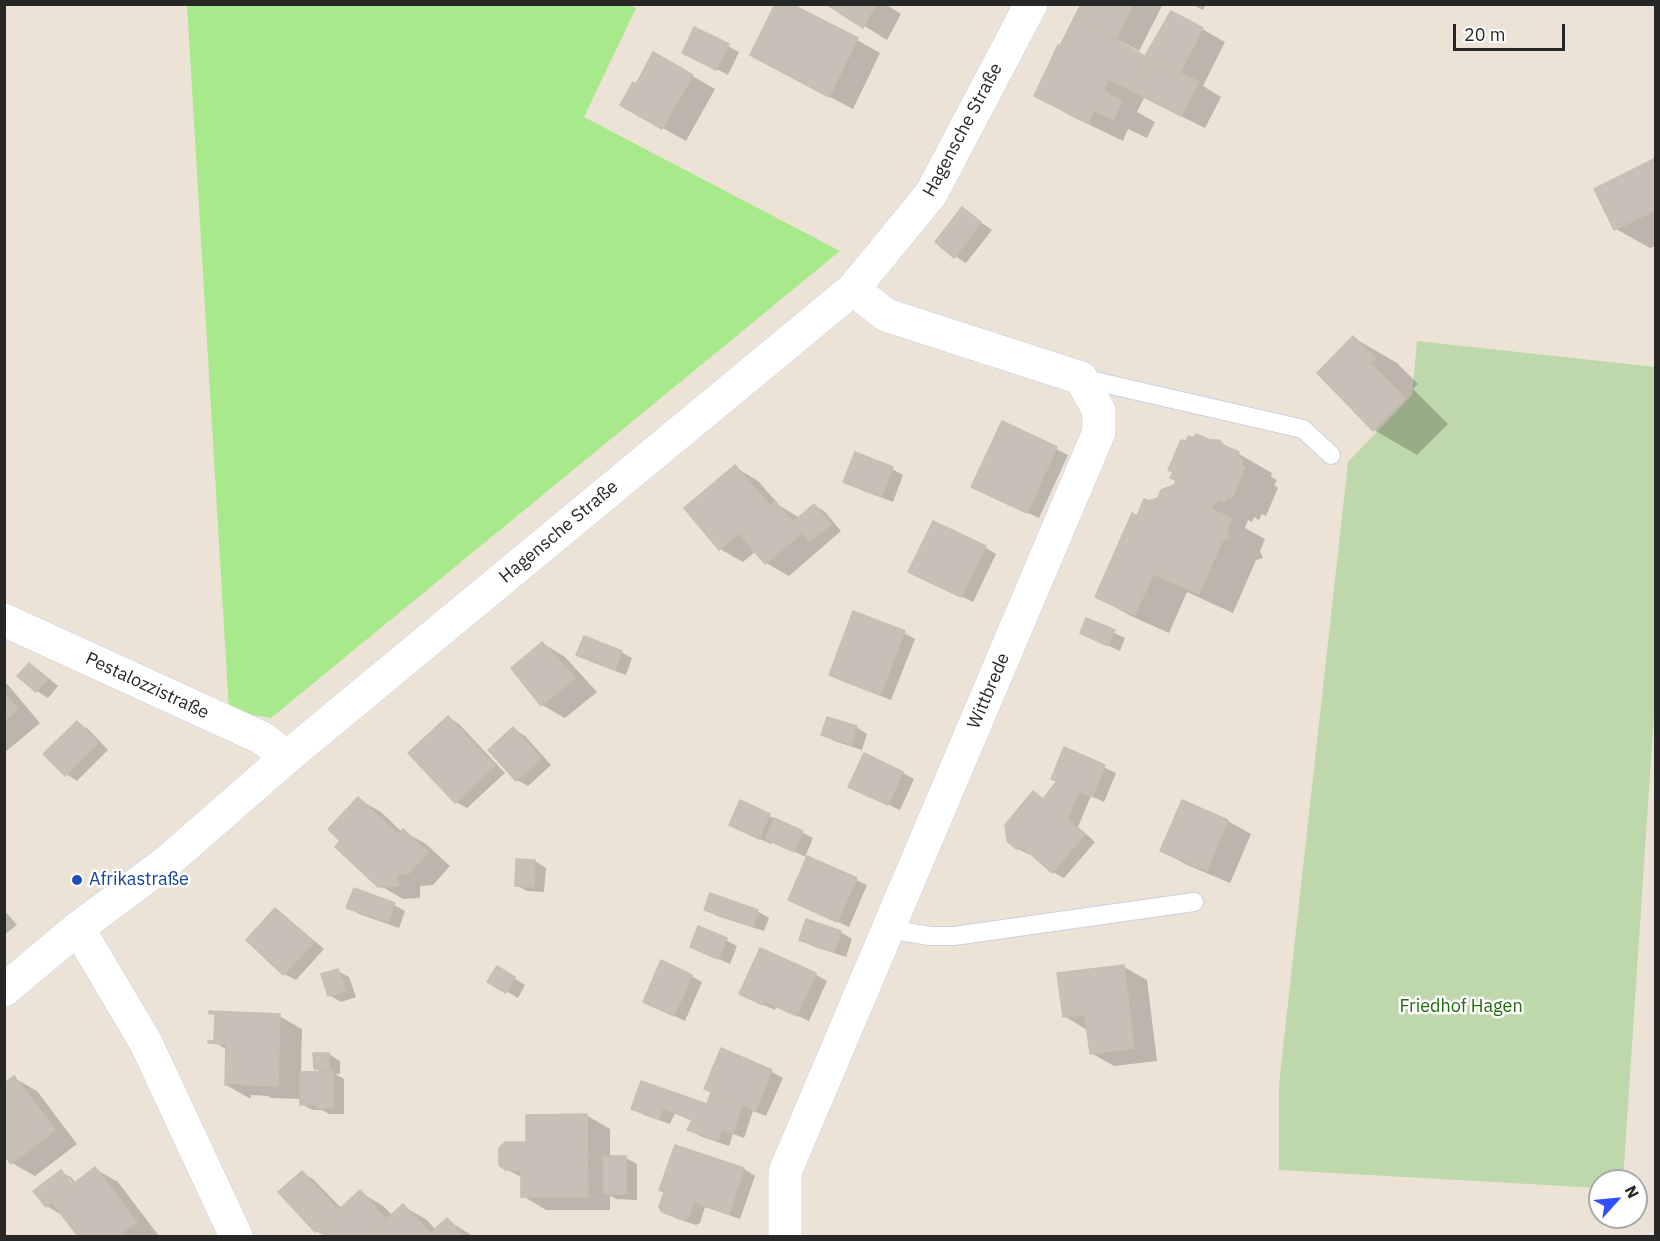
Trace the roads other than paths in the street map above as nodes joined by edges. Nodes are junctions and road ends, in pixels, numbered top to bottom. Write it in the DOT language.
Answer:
graph roads {
  1 [pos="1031,4"];
  2 [pos="853,289"];
  3 [pos="1081,378"];
  4 [pos="1331,455"];
  5 [pos="4,620"];
  6 [pos="287,757"];
  7 [pos="1194,902"];
  8 [pos="78,928"];
  9 [pos="888,929"];
  10 [pos="4,990"];
  11 [pos="236,1236"];
  12 [pos="786,1236"];
  1 -- 2 [label="street, Hagensche Straße"];
  2 -- 3 [label="street"];
  2 -- 6 [label="street, Hagensche Straße"];
  3 -- 4 [label="lane"];
  3 -- 9 [label="street, Wittbrede"];
  5 -- 6 [label="street, Pestalozzistraße"];
  6 -- 8 [label="street, Hagensche Straße"];
  7 -- 9 [label="lane"];
  8 -- 10 [label="street, Hagensche Straße"];
  8 -- 11 [label="street"];
  9 -- 12 [label="street, Wittbrede"];
}
